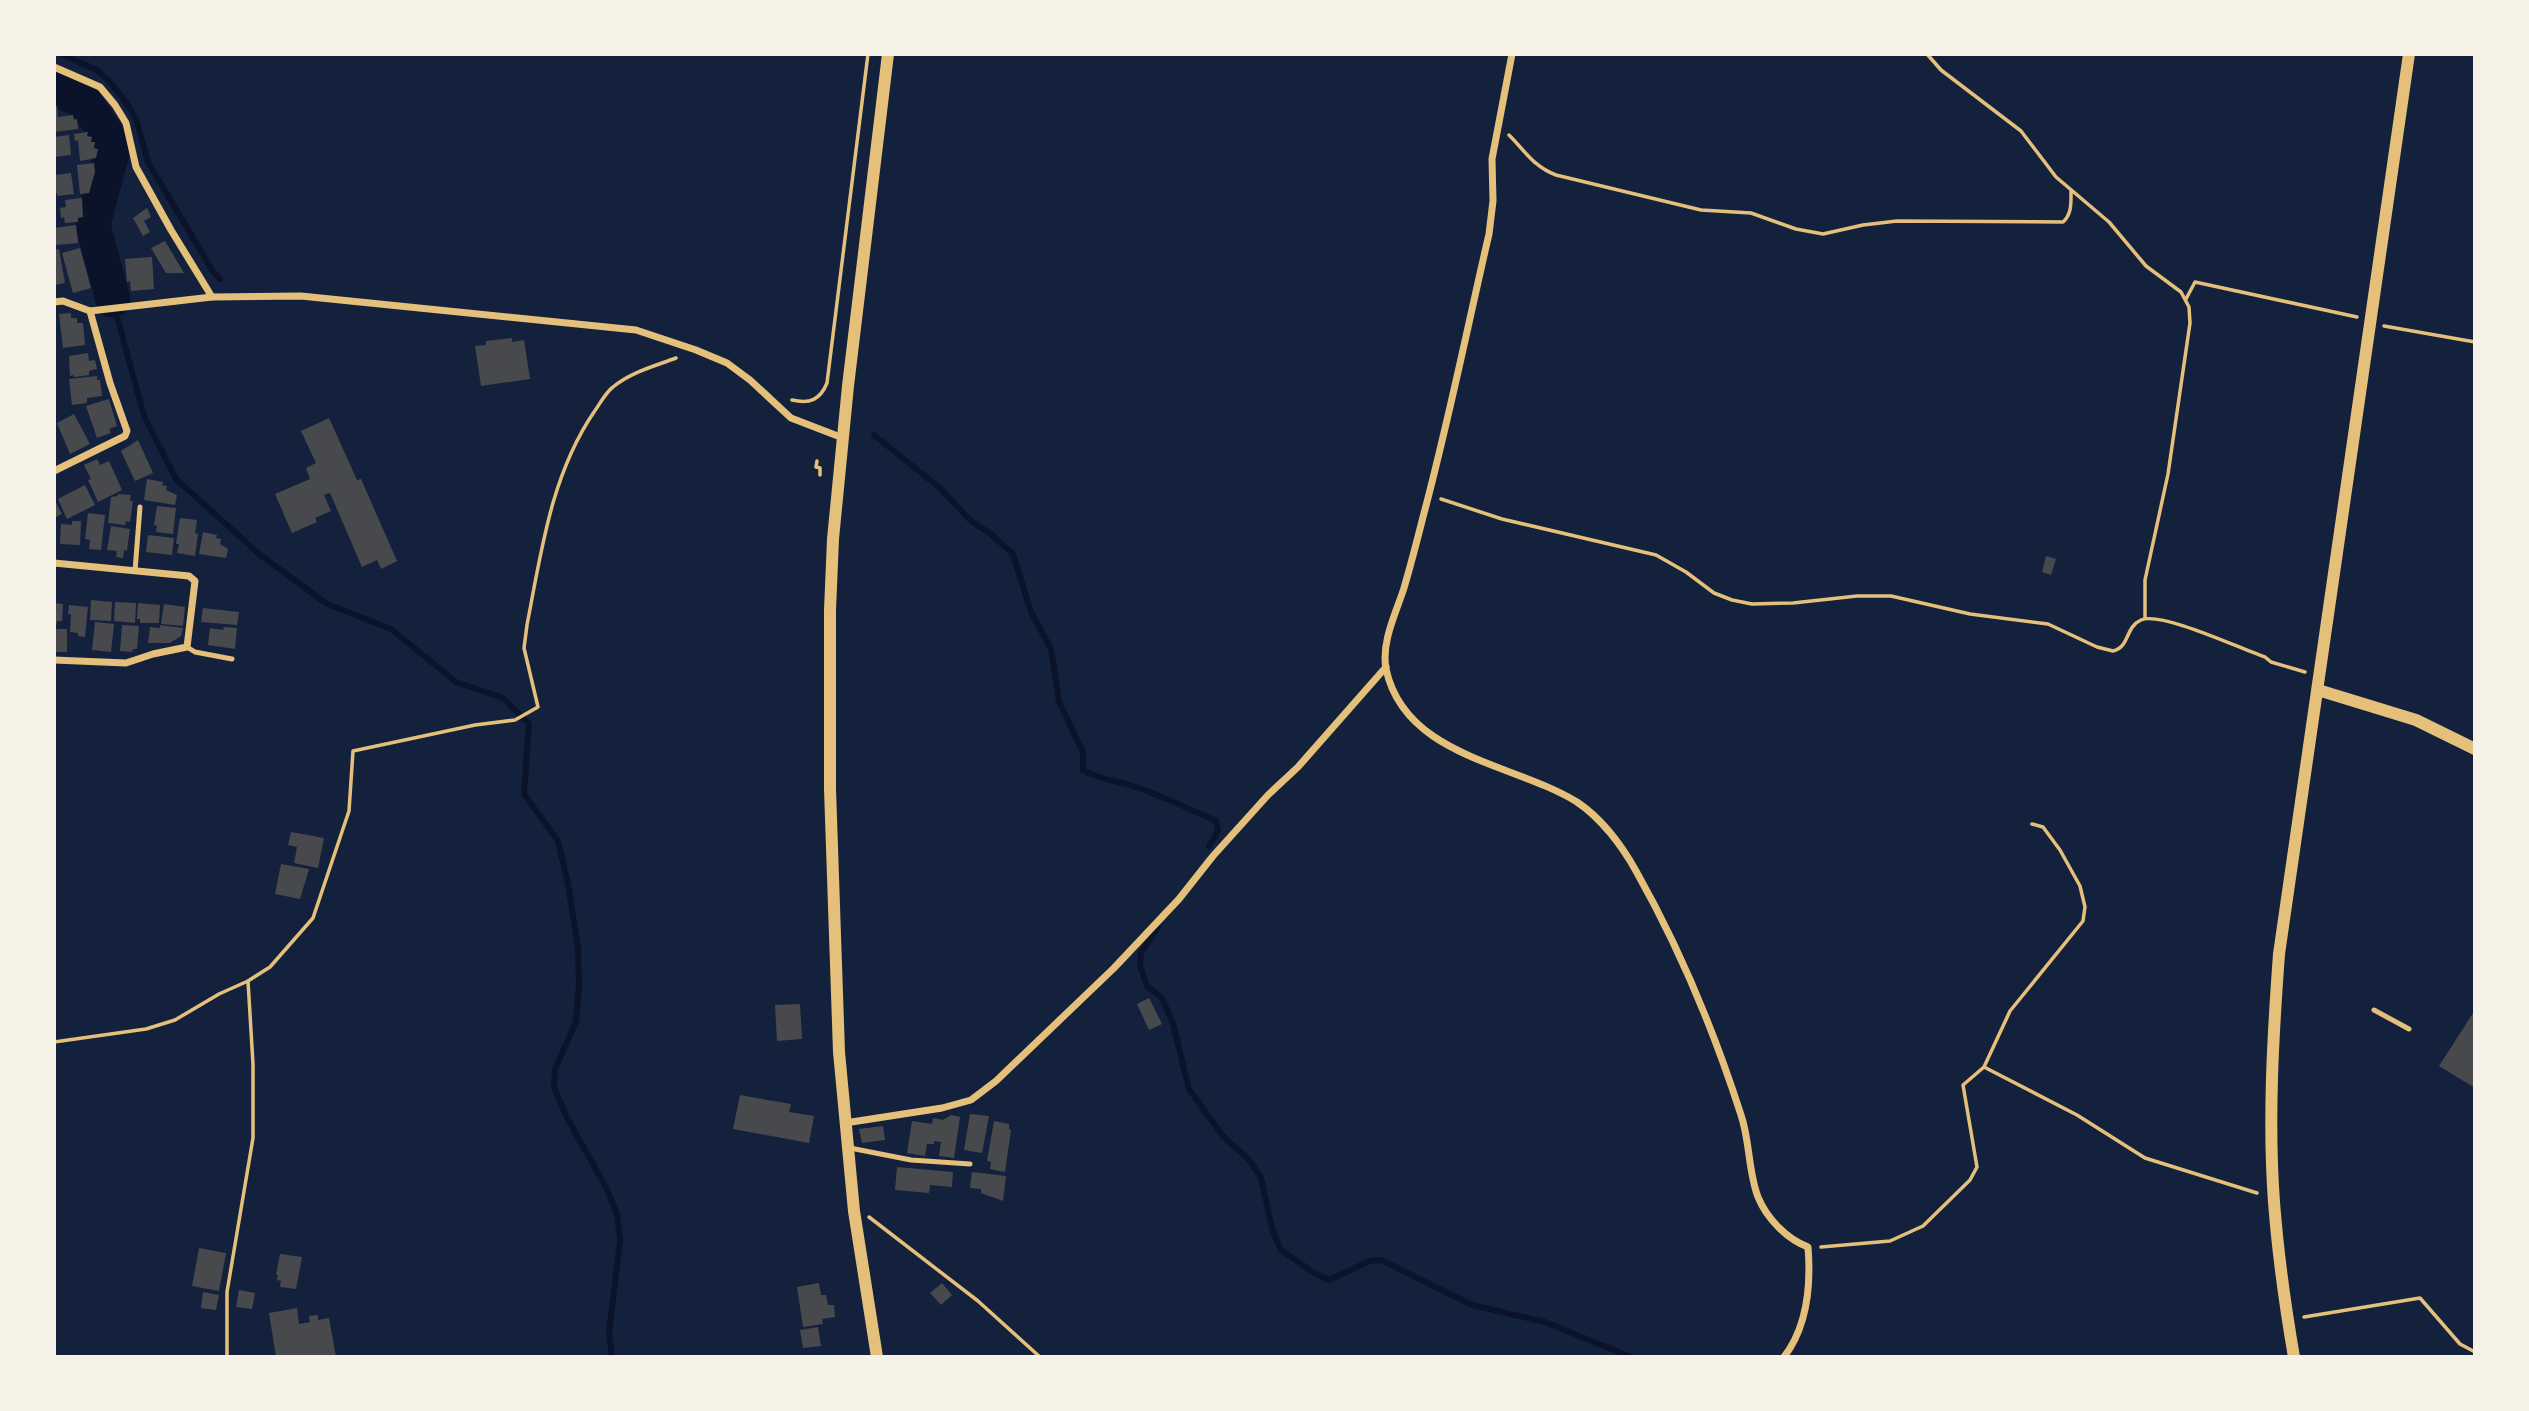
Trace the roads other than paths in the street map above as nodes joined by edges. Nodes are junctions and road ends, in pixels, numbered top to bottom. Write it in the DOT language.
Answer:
graph roads {
  1 [pos="888,54"];
  2 [pos="1512,54"];
  3 [pos="2409,54"];
  4 [pos="54,67"];
  5 [pos="212,297"];
  6 [pos="54,302"];
  7 [pos="90,311"];
  8 [pos="843,438"];
  9 [pos="54,471"];
  10 [pos="140,507"];
  11 [pos="54,563"];
  12 [pos="135,571"];
  13 [pos="187,647"];
  14 [pos="232,659"];
  15 [pos="54,660"];
  16 [pos="1386,667"];
  17 [pos="2318,690"];
  18 [pos="2475,749"];
  19 [pos="2374,1010"];
  20 [pos="2409,1029"];
  21 [pos="845,1123"];
  22 [pos="847,1147"];
  23 [pos="971,1164"];
  24 [pos="877,1357"];
  25 [pos="1784,1357"];
  26 [pos="2294,1357"];
  1 -- 8 [label="street"];
  2 -- 16 [label="street"];
  3 -- 17 [label="street"];
  4 -- 5 [label="street"];
  5 -- 7 [label="street"];
  5 -- 8 [label="street"];
  6 -- 7 [label="street"];
  7 -- 9 [label="street"];
  8 -- 21 [label="street"];
  10 -- 12 [label="lane"];
  11 -- 12 [label="street"];
  12 -- 13 [label="street"];
  13 -- 14 [label="lane"];
  13 -- 15 [label="street"];
  16 -- 21 [label="street"];
  16 -- 25 [label="street"];
  17 -- 18 [label="street"];
  17 -- 26 [label="street"];
  19 -- 20 [label="lane"];
  21 -- 22 [label="street"];
  22 -- 23 [label="lane"];
  22 -- 24 [label="street"];
}
